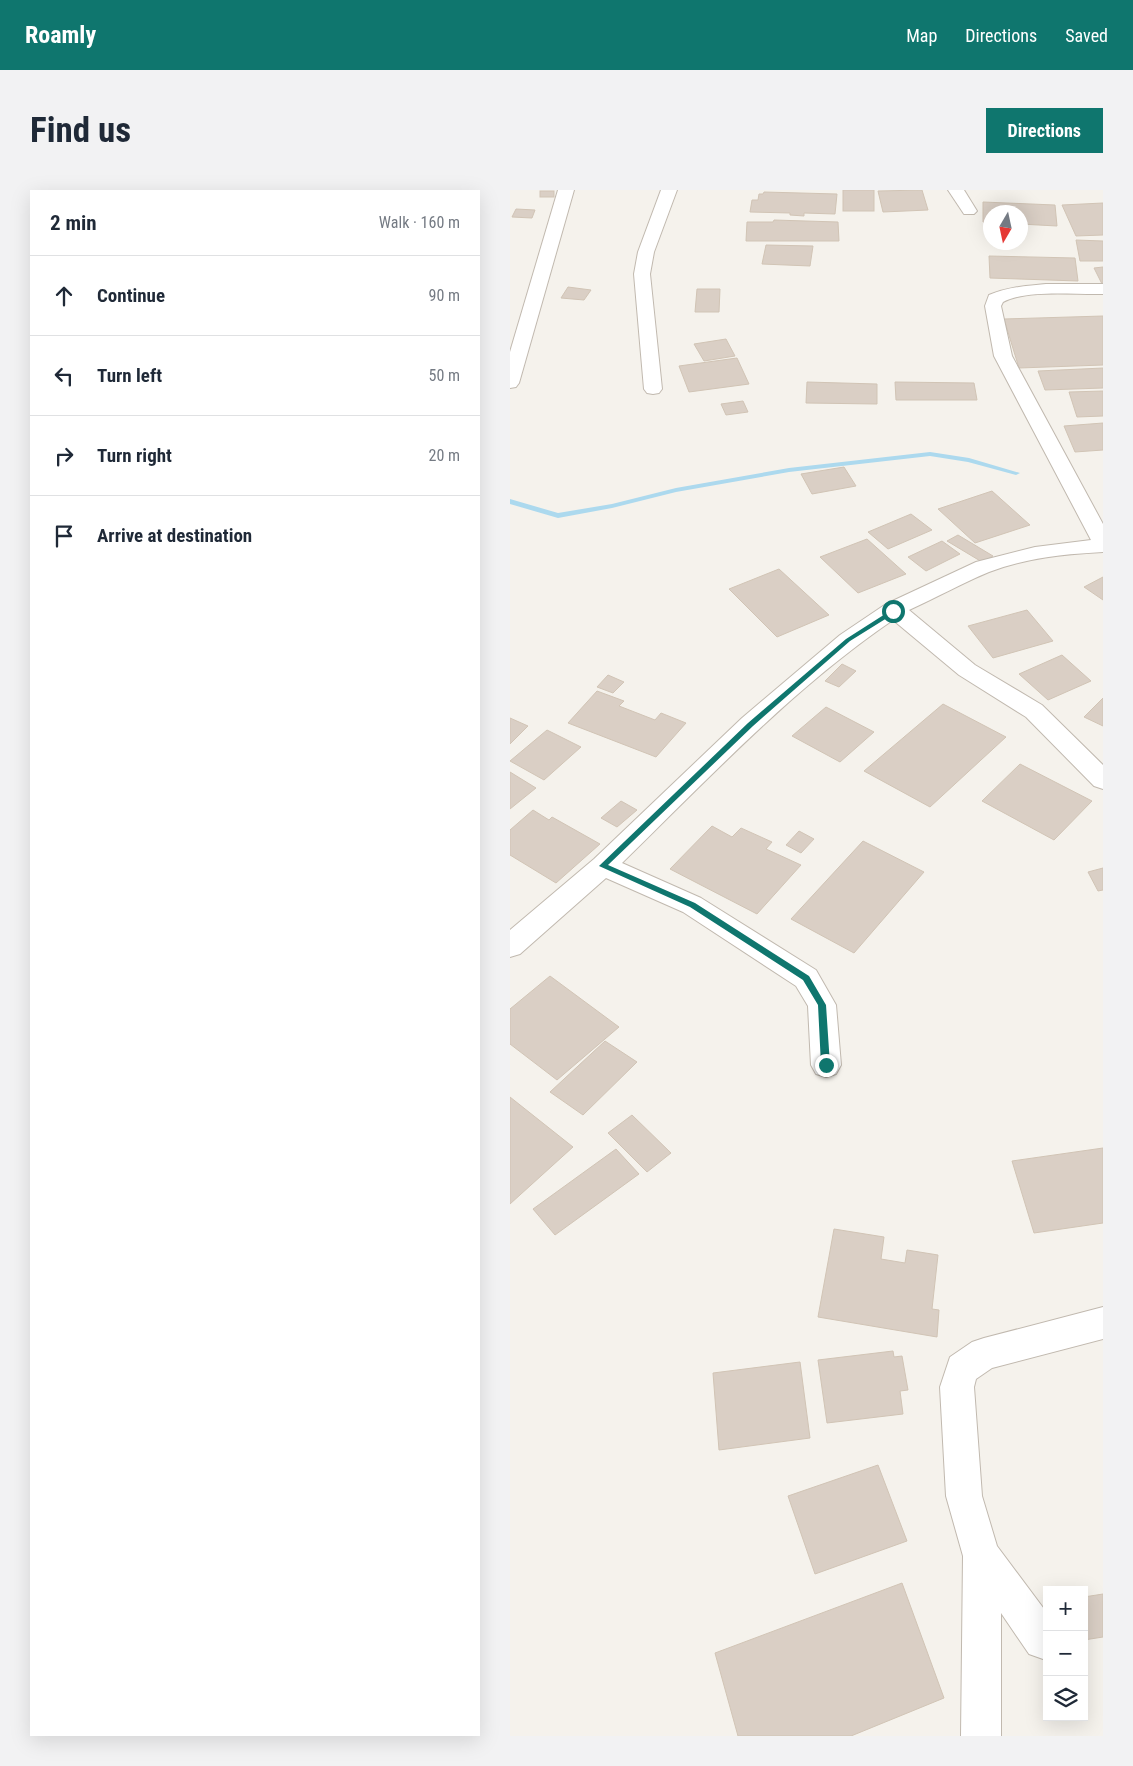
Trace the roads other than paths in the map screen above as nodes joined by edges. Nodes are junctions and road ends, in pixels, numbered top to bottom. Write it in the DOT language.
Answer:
graph roads {
  1 [pos="566,190"];
  2 [pos="669,190"];
  3 [pos="956,190"];
  4 [pos="969,211"];
  5 [pos="1103,289"];
  6 [pos="510,383"];
  7 [pos="653,389"];
  8 [pos="1103,545"];
  9 [pos="894,609"];
  10 [pos="1103,780"];
  11 [pos="603,866"];
  12 [pos="510,946"];
  13 [pos="826,1065"];
  14 [pos="1103,1323"];
  15 [pos="982,1556"];
  16 [pos="1043,1640"];
  17 [pos="981,1736"];
  1 -- 6 [label="street"];
  2 -- 7 [label="street"];
  3 -- 4 [label="street"];
  5 -- 8 [label="street"];
  8 -- 9 [label="street"];
  9 -- 10 [label="street"];
  9 -- 11 [label="street"];
  11 -- 12 [label="street"];
  11 -- 13 [label="street"];
  14 -- 15 [label="street"];
  15 -- 16 [label="street"];
  15 -- 17 [label="street"];
}
